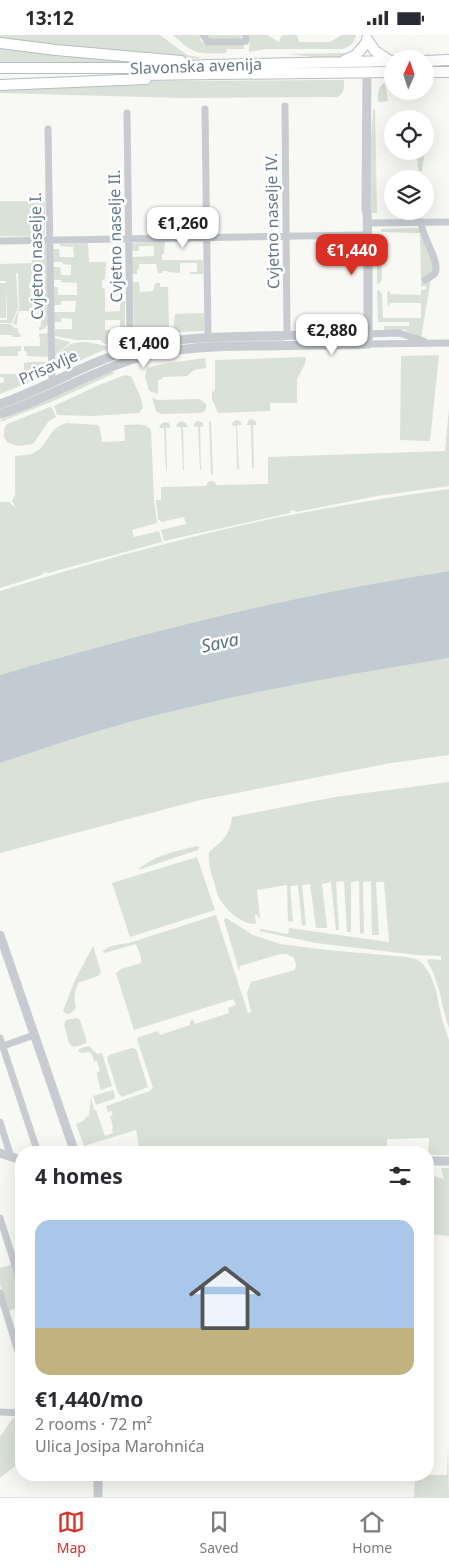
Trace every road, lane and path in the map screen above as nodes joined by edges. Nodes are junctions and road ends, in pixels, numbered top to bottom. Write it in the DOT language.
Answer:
graph roads {
  1 [pos="203,35"];
  2 [pos="246,35"];
  3 [pos="366,39"];
  4 [pos="0,43"];
  5 [pos="384,56"];
  6 [pos="449,60"];
  7 [pos="434,61"];
  8 [pos="337,62"];
  9 [pos="384,63"];
  10 [pos="229,64"];
  11 [pos="367,67"];
  12 [pos="0,68"];
  13 [pos="384,71"];
  14 [pos="434,72"];
  15 [pos="449,72"];
  16 [pos="0,75"];
  17 [pos="184,75"];
  18 [pos="0,85"];
  19 [pos="284,106"];
  20 [pos="204,109"];
  21 [pos="127,113"];
  22 [pos="48,129"];
  23 [pos="366,209"];
  24 [pos="421,222"];
  25 [pos="449,222"];
  26 [pos="368,223"];
  27 [pos="366,235"];
  28 [pos="286,236"];
  29 [pos="206,237"];
  30 [pos="128,238"];
  31 [pos="50,240"];
  32 [pos="0,241"];
  33 [pos="425,280"];
  34 [pos="368,334"];
  35 [pos="287,335"];
  36 [pos="208,337"];
  37 [pos="434,343"];
  38 [pos="449,343"];
  39 [pos="368,344"];
  40 [pos="132,349"];
  41 [pos="134,359"];
  42 [pos="52,382"];
  43 [pos="0,404"];
  44 [pos="0,414"];
  45 [pos="0,935"];
  46 [pos="34,1035"];
  47 [pos="0,1038"];
  48 [pos="3,1046"];
  49 [pos="0,1122"];
  50 [pos="36,1146"];
  51 [pos="73,1146"];
  52 [pos="0,1153"];
  53 [pos="15,1155"];
  54 [pos="15,1158"];
  55 [pos="434,1161"];
  56 [pos="449,1161"];
  57 [pos="0,1218"];
  58 [pos="15,1265"];
  59 [pos="0,1293"];
  60 [pos="15,1342"];
  61 [pos="0,1412"];
  62 [pos="15,1413"];
  63 [pos="98,1481"];
  64 [pos="98,1497"];
  1 -- 2 [label="street"];
  3 -- 5 [label="main road"];
  3 -- 8 [label="main road"];
  3 -- 11 [label="street"];
  4 -- 10 [label="main road"];
  6 -- 7 [label="main road"];
  8 -- 10 [label="main road, Slavonska avenija"];
  8 -- 11 [label="main road, Slavonska avenija"];
  9 -- 11 [label="main road, Slavonska avenija"];
  10 -- 12 [label="main road, Slavonska avenija"];
  11 -- 13 [label="main road, Slavonska avenija"];
  11 -- 17 [label="main road, Slavonska avenija"];
  11 -- 23 [label="street"];
  14 -- 15 [label="main road"];
  16 -- 17 [label="main road, Slavonska avenija"];
  17 -- 18 [label="main road"];
  19 -- 28 [label="street, Cvjetno naselje IV."];
  20 -- 29 [label="street"];
  21 -- 30 [label="street, Cvjetno naselje II."];
  22 -- 31 [label="street, Cvjetno naselje I."];
  23 -- 26 [label="street"];
  23 -- 27 [label="street"];
  24 -- 25 [label="street"];
  24 -- 26 [label="street"];
  24 -- 33 [label="street"];
  26 -- 27 [label="street"];
  27 -- 28 [label="street"];
  27 -- 34 [label="street"];
  28 -- 29 [label="street"];
  28 -- 35 [label="street, Cvjetno naselje IV."];
  29 -- 30 [label="street"];
  29 -- 36 [label="street"];
  30 -- 31 [label="street"];
  30 -- 40 [label="street, Cvjetno naselje II."];
  31 -- 32 [label="street"];
  31 -- 42 [label="street, Cvjetno naselje I."];
  34 -- 35 [label="street, Prisavlje"];
  34 -- 37 [label="street, Prisavlje"];
  34 -- 39 [label="street"];
  35 -- 36 [label="street, Prisavlje"];
  36 -- 40 [label="street, Prisavlje"];
  37 -- 38 [label="street, Prisavlje"];
  37 -- 39 [label="street, Prisavlje"];
  39 -- 41 [label="street, Prisavlje"];
  40 -- 41 [label="street, Cvjetno naselje II."];
  40 -- 42 [label="street, Prisavlje"];
  41 -- 44 [label="street, Prisavlje"];
  42 -- 43 [label="street, Prisavlje"];
  45 -- 46 [label="street"];
  46 -- 48 [label="street"];
  46 -- 51 [label="street"];
  47 -- 48 [label="street"];
  48 -- 50 [label="street"];
  49 -- 53 [label="street"];
  52 -- 54 [label="street"];
  55 -- 56 [label="street"];
  57 -- 58 [label="street"];
  59 -- 60 [label="street"];
  61 -- 62 [label="street"];
  63 -- 64 [label="street"];
}
